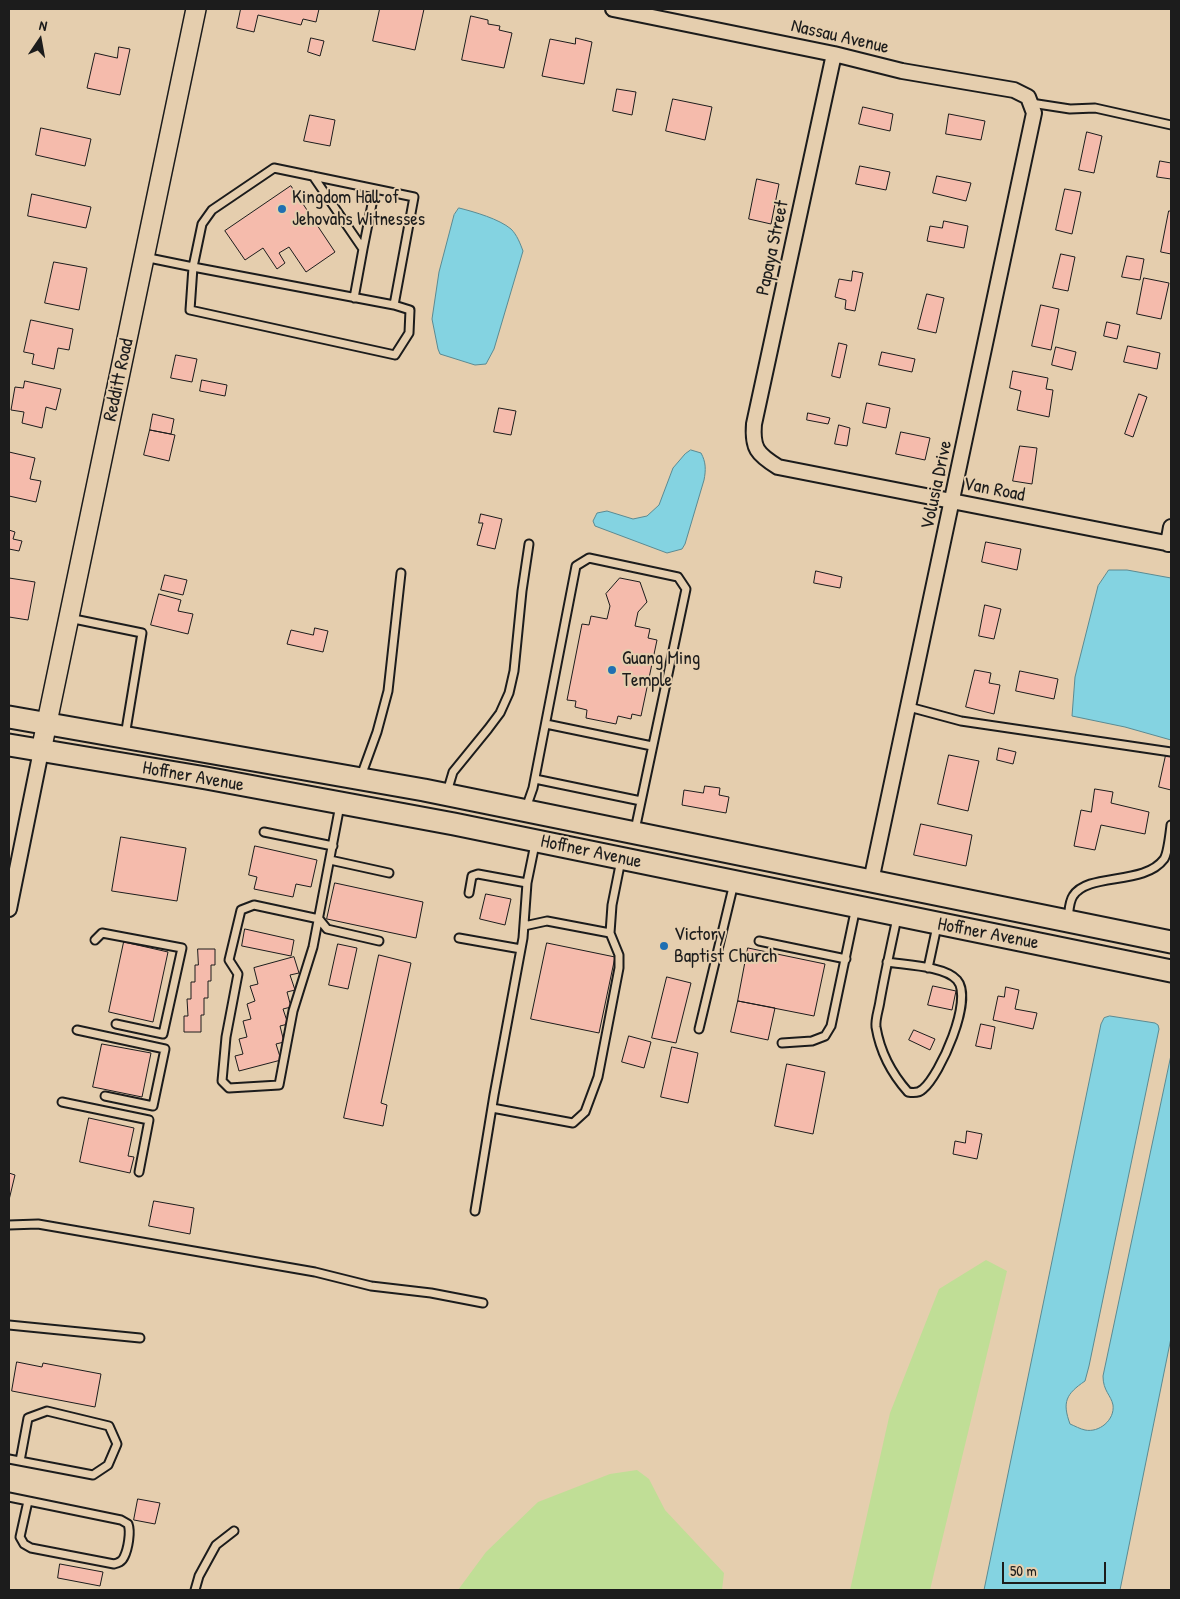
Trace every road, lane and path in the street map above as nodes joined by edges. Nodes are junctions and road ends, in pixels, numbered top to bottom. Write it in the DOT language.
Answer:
graph roads {
  1 [pos="196,9"];
  2 [pos="613,9"];
  3 [pos="834,54"];
  4 [pos="1029,100"];
  5 [pos="1171,126"];
  6 [pos="313,176"];
  7 [pos="375,189"];
  8 [pos="363,249"];
  9 [pos="144,257"];
  10 [pos="193,267"];
  11 [pos="354,298"];
  12 [pos="394,305"];
  13 [pos="756,449"];
  14 [pos="953,501"];
  15 [pos="1171,527"];
  16 [pos="529,544"];
  17 [pos="1170,544"];
  18 [pos="401,573"];
  19 [pos="69,618"];
  20 [pos="909,707"];
  21 [pos="9,716"];
  22 [pos="47,723"];
  23 [pos="546,724"];
  24 [pos="124,736"];
  25 [pos="9,745"];
  26 [pos="652,746"];
  27 [pos="41,751"];
  28 [pos="1171,752"];
  29 [pos="360,779"];
  30 [pos="535,779"];
  31 [pos="446,794"];
  32 [pos="641,802"];
  33 [pos="340,803"];
  34 [pos="526,811"];
  35 [pos="1171,825"];
  36 [pos="264,832"];
  37 [pos="634,833"];
  38 [pos="536,841"];
  39 [pos="333,846"];
  40 [pos="621,859"];
  41 [pos="330,860"];
  42 [pos="389,873"];
  43 [pos="528,882"];
  44 [pos="734,882"];
  45 [pos="871,882"];
  46 [pos="469,893"];
  47 [pos="856,907"];
  48 [pos="9,909"];
  49 [pos="898,916"];
  50 [pos="319,919"];
  51 [pos="1067,921"];
  52 [pos="938,924"];
  53 [pos="524,926"];
  54 [pos="610,933"];
  55 [pos="459,938"];
  56 [pos="95,940"];
  57 [pos="379,941"];
  58 [pos="759,941"];
  59 [pos="1171,942"];
  60 [pos="521,949"];
  61 [pos="846,959"];
  62 [pos="887,962"];
  63 [pos="928,968"];
  64 [pos="1171,971"];
  65 [pos="116,1024"];
  66 [pos="699,1029"];
  67 [pos="76,1030"];
  68 [pos="782,1043"];
  69 [pos="105,1096"];
  70 [pos="62,1102"];
  71 [pos="492,1108"];
  72 [pos="139,1172"];
  73 [pos="475,1210"];
  74 [pos="9,1225"];
  75 [pos="483,1303"];
  76 [pos="9,1325"];
  77 [pos="140,1338"];
  78 [pos="9,1459"];
  79 [pos="20,1461"];
  80 [pos="9,1497"];
  81 [pos="28,1501"];
  82 [pos="234,1531"];
  83 [pos="195,1590"];
  1 -- 9 [label="street, Redditt Road"];
  2 -- 3 [label="street, Nassau Avenue"];
  3 -- 4 [label="street, Nassau Avenue"];
  3 -- 13 [label="street, Papaya Street"];
  4 -- 5 [label="lane"];
  4 -- 14 [label="street, Volusia Drive"];
  6 -- 7 [label="lane"];
  6 -- 8 [label="lane"];
  6 -- 10 [label="lane"];
  7 -- 8 [label="lane"];
  7 -- 12 [label="lane"];
  8 -- 11 [label="lane"];
  9 -- 10 [label="lane"];
  9 -- 19 [label="street, Redditt Road"];
  10 -- 11 [label="lane"];
  10 -- 12 [label="lane"];
  11 -- 12 [label="lane"];
  13 -- 14 [label="street, Van Road"];
  14 -- 17 [label="street, Van Road"];
  14 -- 20 [label="street, Volusia Drive"];
  15 -- 17 [label="street"];
  16 -- 31 [label="lane"];
  18 -- 29 [label="lane"];
  19 -- 22 [label="street, Redditt Road"];
  19 -- 24 [label="lane"];
  20 -- 28 [label="lane"];
  20 -- 45 [label="street, Volusia Drive"];
  21 -- 22 [label="main road, Hoffner Avenue"];
  22 -- 24 [label="main road, Hoffner Avenue"];
  22 -- 27 [label="street, Redditt Road"];
  23 -- 26 [label="lane"];
  23 -- 26 [label="lane"];
  23 -- 30 [label="lane"];
  24 -- 29 [label="main road, Hoffner Avenue"];
  25 -- 27 [label="main road, Hoffner Avenue"];
  26 -- 32 [label="lane"];
  27 -- 33 [label="main road, Hoffner Avenue"];
  27 -- 48 [label="street"];
  29 -- 31 [label="main road, Hoffner Avenue"];
  30 -- 32 [label="lane"];
  30 -- 34 [label="lane"];
  31 -- 33 [label="main road"];
  31 -- 34 [label="main road, Hoffner Avenue"];
  32 -- 37 [label="lane"];
  33 -- 38 [label="main road, Hoffner Avenue"];
  33 -- 39 [label="lane"];
  34 -- 37 [label="main road, Hoffner Avenue"];
  35 -- 51 [label="lane"];
  36 -- 39 [label="lane"];
  37 -- 38 [label="main road"];
  37 -- 45 [label="main road, Hoffner Avenue"];
  38 -- 40 [label="main road, Hoffner Avenue"];
  38 -- 43 [label="lane"];
  39 -- 41 [label="lane"];
  40 -- 44 [label="main road, Hoffner Avenue"];
  40 -- 54 [label="lane"];
  41 -- 42 [label="lane"];
  41 -- 50 [label="lane"];
  43 -- 46 [label="lane"];
  43 -- 53 [label="lane"];
  44 -- 45 [label="main road"];
  44 -- 47 [label="main road, Hoffner Avenue"];
  44 -- 66 [label="lane"];
  45 -- 51 [label="main road, Hoffner Avenue"];
  47 -- 49 [label="main road, Hoffner Avenue"];
  47 -- 61 [label="lane"];
  49 -- 51 [label="main road"];
  49 -- 52 [label="main road, Hoffner Avenue"];
  49 -- 62 [label="lane"];
  50 -- 50 [label="lane"];
  50 -- 57 [label="lane"];
  51 -- 59 [label="main road, Hoffner Avenue"];
  52 -- 63 [label="lane"];
  52 -- 64 [label="main road, Hoffner Avenue"];
  53 -- 54 [label="lane"];
  53 -- 60 [label="lane"];
  54 -- 71 [label="lane"];
  55 -- 60 [label="lane"];
  56 -- 65 [label="lane"];
  58 -- 61 [label="lane"];
  60 -- 71 [label="lane"];
  61 -- 68 [label="lane"];
  62 -- 63 [label="lane"];
  62 -- 63 [label="lane"];
  67 -- 69 [label="lane"];
  70 -- 72 [label="lane"];
  71 -- 73 [label="lane"];
  74 -- 75 [label="lane"];
  76 -- 77 [label="lane"];
  78 -- 79 [label="lane"];
  79 -- 79 [label="lane"];
  80 -- 81 [label="lane"];
  81 -- 81 [label="lane"];
  82 -- 83 [label="lane"];
}
